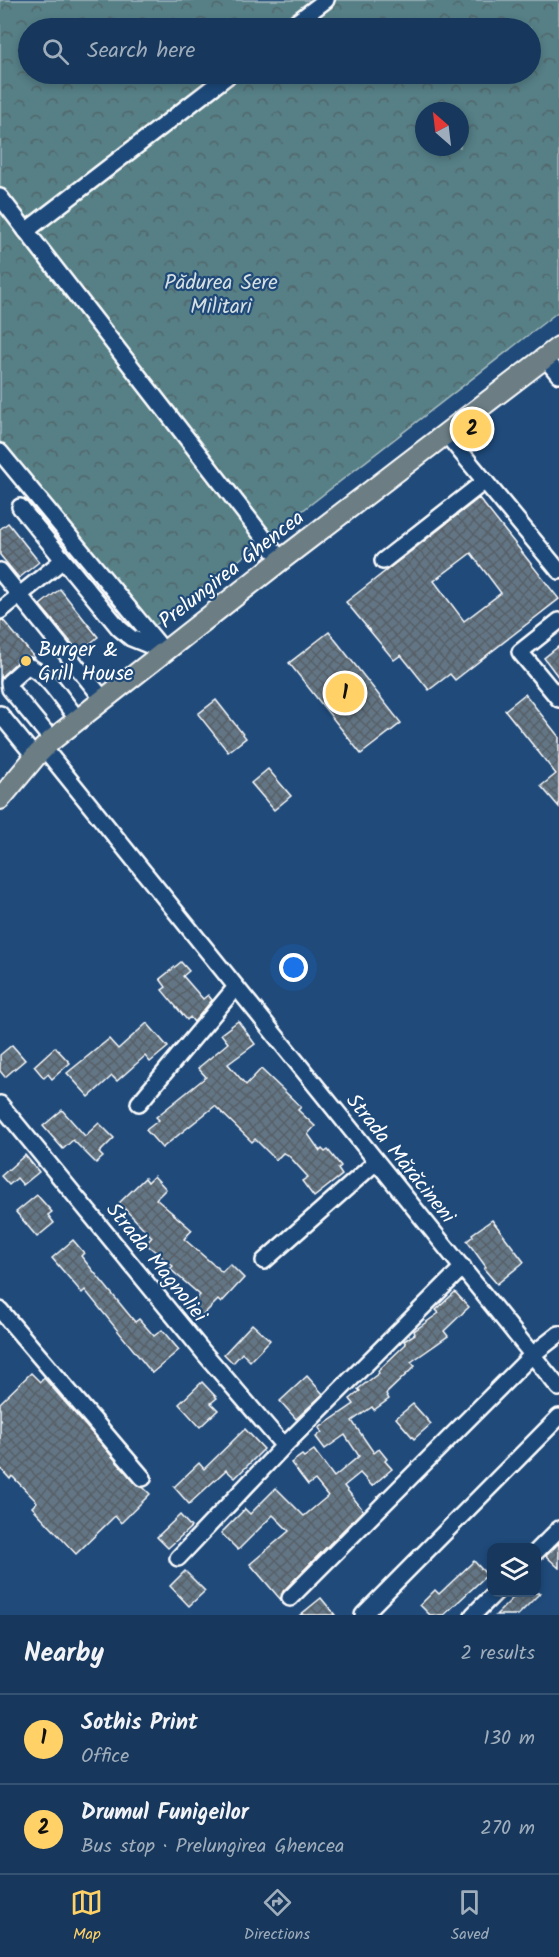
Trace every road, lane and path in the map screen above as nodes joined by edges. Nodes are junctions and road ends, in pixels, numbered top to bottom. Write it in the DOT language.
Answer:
graph roads {
  1 [pos="326,0"];
  2 [pos="302,18"];
  3 [pos="217,84"];
  4 [pos="0,197"];
  5 [pos="26,231"];
  6 [pos="552,352"];
  7 [pos="559,375"];
  8 [pos="446,434"];
  9 [pos="0,452"];
  10 [pos="485,481"];
  11 [pos="20,507"];
  12 [pos="63,560"];
  13 [pos="281,560"];
  14 [pos="383,561"];
  15 [pos="559,571"];
  16 [pos="0,572"];
  17 [pos="19,595"];
  18 [pos="0,611"];
  19 [pos="559,621"];
  20 [pos="164,651"];
  21 [pos="103,699"];
  22 [pos="559,699"];
  23 [pos="0,714"];
  24 [pos="78,719"];
  25 [pos="44,748"];
  26 [pos="0,799"];
  27 [pos="236,987"];
  28 [pos="139,1103"];
  29 [pos="0,1104"];
  30 [pos="376,1161"];
  31 [pos="264,1261"];
  32 [pos="463,1267"];
  33 [pos="0,1310"];
  34 [pos="559,1334"];
  35 [pos="532,1355"];
  36 [pos="559,1388"];
  37 [pos="559,1417"];
  38 [pos="284,1446"];
  39 [pos="143,1478"];
  40 [pos="559,1529"];
  41 [pos="541,1548"];
  42 [pos="178,1558"];
  43 [pos="491,1597"];
  44 [pos="290,1598"];
  45 [pos="363,1615"];
  46 [pos="473,1615"];
  1 -- 2 [label="street"];
  3 -- 5 [label="street"];
  4 -- 5 [label="street"];
  5 -- 13 [label="street"];
  6 -- 7 [label="street"];
  6 -- 8 [label="main road, Prelungirea Ghencea"];
  8 -- 10 [label="street"];
  8 -- 13 [label="main road, Prelungirea Ghencea"];
  9 -- 20 [label="street"];
  10 -- 14 [label="street"];
  10 -- 15 [label="street"];
  11 -- 12 [label="street"];
  12 -- 17 [label="street"];
  12 -- 20 [label="street"];
  13 -- 20 [label="main road, Prelungirea Ghencea"];
  16 -- 17 [label="street"];
  17 -- 18 [label="street"];
  17 -- 21 [label="street"];
  19 -- 22 [label="street"];
  20 -- 21 [label="main road, Prelungirea Ghencea"];
  21 -- 24 [label="main road, Prelungirea Ghencea"];
  23 -- 25 [label="street"];
  24 -- 25 [label="main road, Prelungirea Ghencea"];
  24 -- 25 [label="street"];
  25 -- 26 [label="main road, Prelungirea Ghencea"];
  25 -- 27 [label="street, Strada Mărăcineni"];
  27 -- 28 [label="street"];
  27 -- 30 [label="street, Strada Mărăcineni"];
  29 -- 38 [label="street, Strada Magnoliei"];
  30 -- 31 [label="street"];
  30 -- 32 [label="street, Strada Mărăcineni"];
  32 -- 35 [label="street, Strada Mărăcineni"];
  32 -- 38 [label="street"];
  33 -- 39 [label="street"];
  34 -- 35 [label="street"];
  35 -- 36 [label="street, Strada Mărăcineni"];
  35 -- 44 [label="street"];
  37 -- 45 [label="street"];
  38 -- 42 [label="street"];
  40 -- 41 [label="street"];
  43 -- 46 [label="street"];
}
